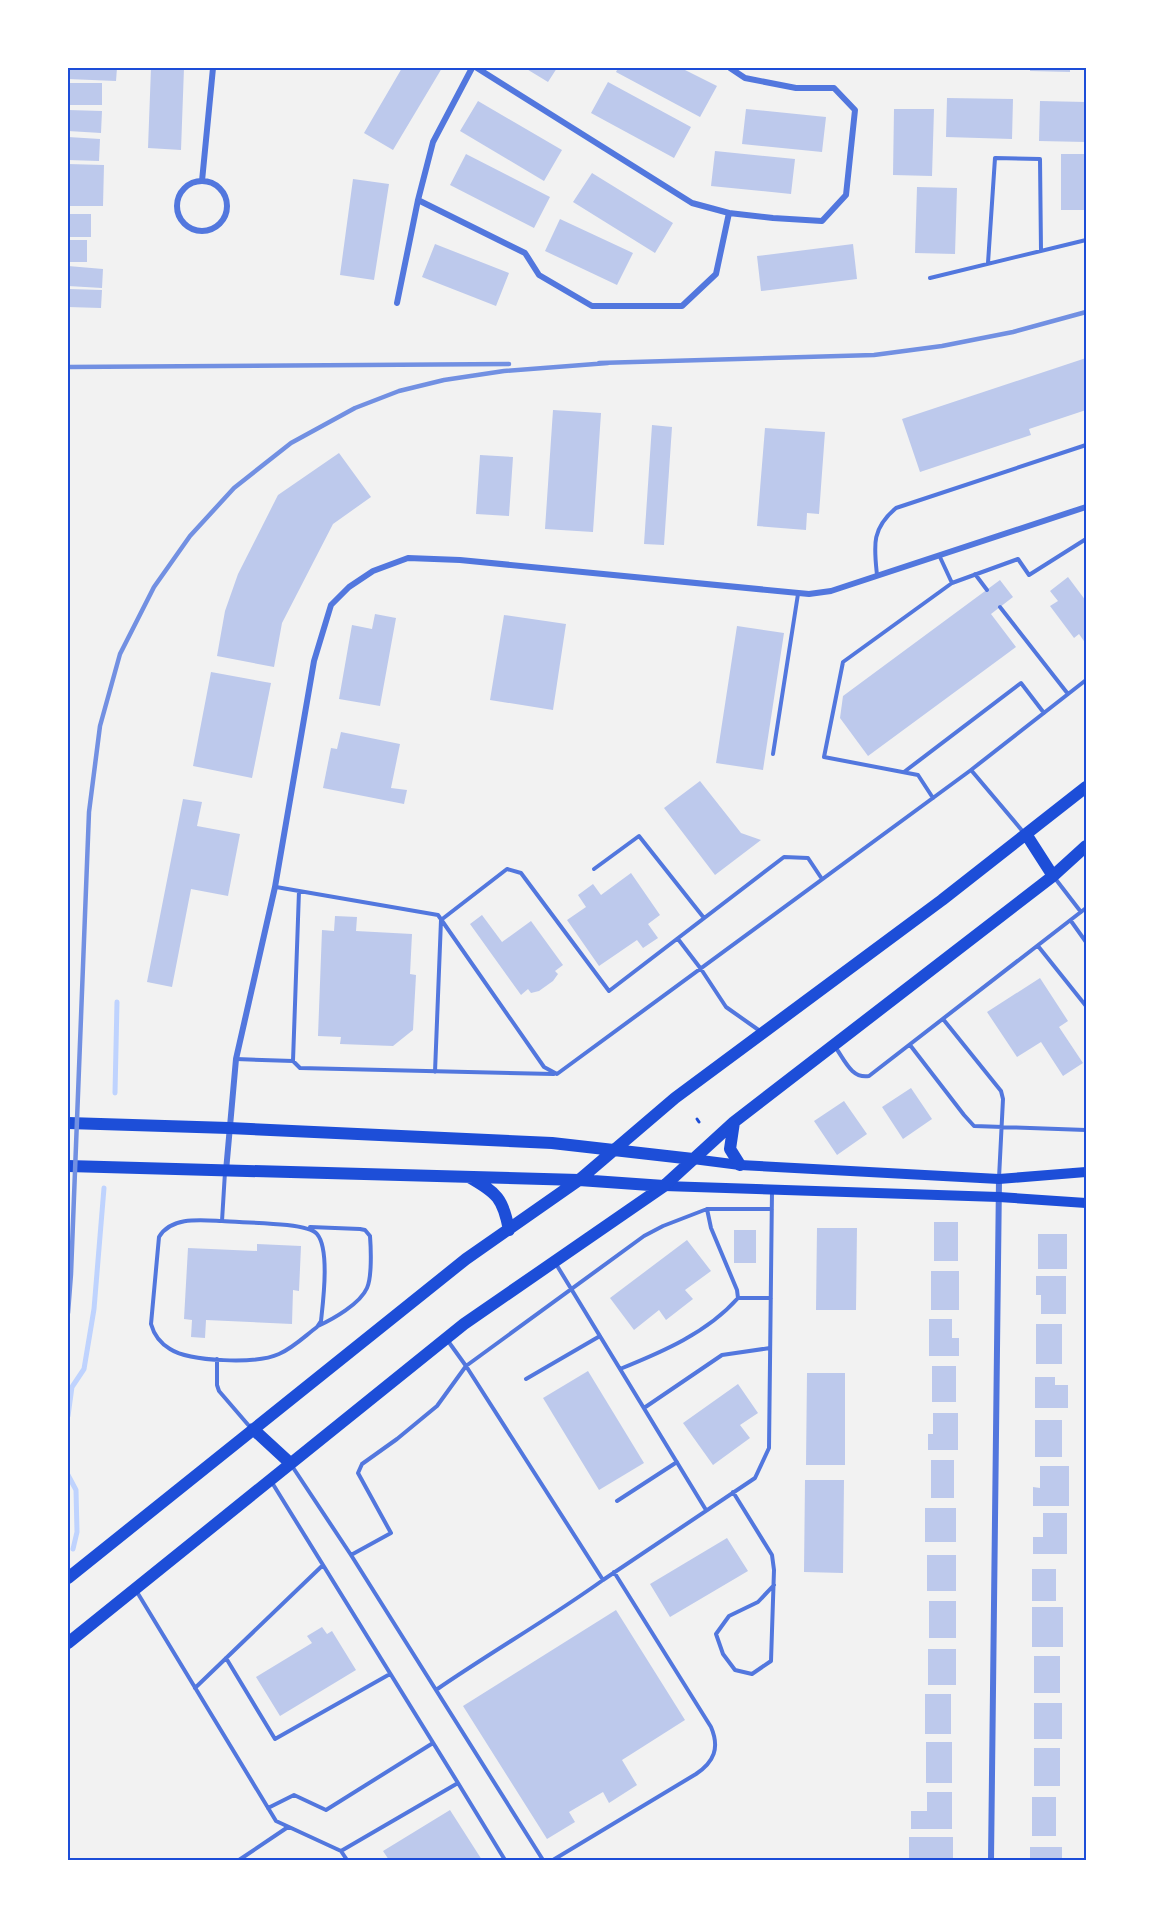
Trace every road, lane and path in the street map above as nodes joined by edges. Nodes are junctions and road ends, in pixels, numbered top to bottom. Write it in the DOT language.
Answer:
graph roads {
  1 [pos="213,68"];
  2 [pos="472,68"];
  3 [pos="477,68"];
  4 [pos="730,68"];
  5 [pos="202,181"];
  6 [pos="418,200"];
  7 [pos="729,213"];
  8 [pos="1086,240"];
  9 [pos="1041,250"];
  10 [pos="988,263"];
  11 [pos="930,278"];
  12 [pos="397,303"];
  13 [pos="1086,445"];
  14 [pos="1086,507"];
  15 [pos="1086,539"];
  16 [pos="939,555"];
  17 [pos="975,574"];
  18 [pos="877,575"];
  19 [pos="952,583"];
  20 [pos="987,590"];
  21 [pos="798,594"];
  22 [pos="1000,607"];
  23 [pos="1086,680"];
  24 [pos="1068,694"];
  25 [pos="1044,713"];
  26 [pos="772,753"];
  27 [pos="971,770"];
  28 [pos="903,772"];
  29 [pos="1086,787"];
  30 [pos="933,798"];
  31 [pos="1026,834"];
  32 [pos="1086,846"];
  33 [pos="594,869"];
  34 [pos="1053,876"];
  35 [pos="822,879"];
  36 [pos="275,887"];
  37 [pos="298,891"];
  38 [pos="1086,908"];
  39 [pos="1081,912"];
  40 [pos="704,918"];
  41 [pos="441,920"];
  42 [pos="1071,921"];
  43 [pos="678,939"];
  44 [pos="1086,942"];
  45 [pos="1038,946"];
  46 [pos="701,969"];
  47 [pos="1086,1006"];
  48 [pos="943,1019"];
  49 [pos="763,1033"];
  50 [pos="834,1045"];
  51 [pos="910,1045"];
  52 [pos="236,1059"];
  53 [pos="292,1061"];
  54 [pos="435,1072"];
  55 [pos="557,1074"];
  56 [pos="734,1122"];
  57 [pos="68,1123"];
  58 [pos="1001,1127"];
  59 [pos="229,1128"];
  60 [pos="1086,1130"];
  61 [pos="614,1150"];
  62 [pos="693,1159"];
  63 [pos="68,1166"];
  64 [pos="740,1166"];
  65 [pos="225,1171"];
  66 [pos="1086,1172"];
  67 [pos="468,1177"];
  68 [pos="999,1179"];
  69 [pos="579,1180"];
  70 [pos="663,1185"];
  71 [pos="772,1189"];
  72 [pos="999,1197"];
  73 [pos="1086,1203"];
  74 [pos="707,1209"];
  75 [pos="772,1209"];
  76 [pos="222,1221"];
  77 [pos="303,1227"];
  78 [pos="509,1230"];
  79 [pos="554,1261"];
  80 [pos="573,1290"];
  81 [pos="738,1298"];
  82 [pos="771,1298"];
  83 [pos="317,1327"];
  84 [pos="600,1336"];
  85 [pos="446,1338"];
  86 [pos="770,1348"];
  87 [pos="217,1359"];
  88 [pos="466,1366"];
  89 [pos="620,1369"];
  90 [pos="526,1379"];
  91 [pos="644,1408"];
  92 [pos="253,1430"];
  93 [pos="676,1462"];
  94 [pos="290,1463"];
  95 [pos="270,1480"];
  96 [pos="733,1492"];
  97 [pos="617,1501"];
  98 [pos="706,1510"];
  99 [pos="351,1555"];
  100 [pos="323,1565"];
  101 [pos="614,1572"];
  102 [pos="68,1578"];
  103 [pos="603,1580"];
  104 [pos="774,1585"];
  105 [pos="135,1589"];
  106 [pos="68,1643"];
  107 [pos="226,1658"];
  108 [pos="390,1674"];
  109 [pos="195,1688"];
  110 [pos="436,1690"];
  111 [pos="433,1743"];
  112 [pos="458,1783"];
  113 [pos="268,1808"];
  114 [pos="288,1827"];
  115 [pos="342,1851"];
  116 [pos="239,1860"];
  117 [pos="347,1860"];
  118 [pos="505,1860"];
  119 [pos="543,1860"];
  120 [pos="553,1860"];
  121 [pos="991,1860"];
  1 -- 5 [label="street"];
  2 -- 6 [label="street"];
  3 -- 7 [label="street"];
  4 -- 7 [label="street"];
  5 -- 5 [label="street"];
  6 -- 7 [label="street"];
  6 -- 12 [label="street"];
  8 -- 9 [label="lane"];
  9 -- 10 [label="lane"];
  9 -- 10 [label="lane"];
  10 -- 11 [label="lane"];
  13 -- 18 [label="lane"];
  14 -- 16 [label="street"];
  15 -- 17 [label="lane"];
  16 -- 18 [label="street"];
  16 -- 19 [label="lane"];
  17 -- 19 [label="lane"];
  17 -- 20 [label="lane"];
  18 -- 21 [label="street"];
  19 -- 28 [label="lane"];
  21 -- 26 [label="lane"];
  21 -- 36 [label="street"];
  22 -- 24 [label="lane"];
  23 -- 24 [label="lane"];
  24 -- 25 [label="lane"];
  25 -- 27 [label="lane"];
  25 -- 28 [label="lane"];
  27 -- 30 [label="lane"];
  27 -- 31 [label="lane"];
  28 -- 30 [label="lane"];
  29 -- 31 [label="main road"];
  30 -- 35 [label="lane"];
  31 -- 34 [label="main road"];
  31 -- 49 [label="main road"];
  32 -- 34 [label="main road"];
  33 -- 40 [label="lane"];
  34 -- 39 [label="lane"];
  34 -- 50 [label="main road"];
  35 -- 40 [label="lane"];
  35 -- 46 [label="lane"];
  36 -- 37 [label="lane"];
  36 -- 52 [label="street"];
  37 -- 41 [label="lane"];
  37 -- 53 [label="lane"];
  38 -- 39 [label="lane"];
  39 -- 42 [label="lane"];
  40 -- 43 [label="lane"];
  41 -- 43 [label="lane"];
  41 -- 54 [label="lane"];
  41 -- 55 [label="lane"];
  42 -- 44 [label="lane"];
  42 -- 45 [label="lane"];
  43 -- 46 [label="lane"];
  45 -- 47 [label="lane"];
  45 -- 48 [label="lane"];
  46 -- 49 [label="lane"];
  46 -- 55 [label="lane"];
  48 -- 51 [label="lane"];
  48 -- 58 [label="lane"];
  49 -- 61 [label="main road"];
  50 -- 51 [label="lane"];
  50 -- 56 [label="main road"];
  51 -- 58 [label="lane"];
  52 -- 53 [label="lane"];
  52 -- 59 [label="street"];
  53 -- 54 [label="lane"];
  54 -- 55 [label="lane"];
  56 -- 62 [label="main road"];
  56 -- 64 [label="main road"];
  57 -- 59 [label="main road"];
  58 -- 60 [label="lane"];
  58 -- 68 [label="lane"];
  59 -- 61 [label="main road"];
  59 -- 65 [label="street"];
  61 -- 62 [label="main road"];
  61 -- 69 [label="main road"];
  62 -- 64 [label="main road"];
  62 -- 70 [label="main road"];
  63 -- 65 [label="main road"];
  64 -- 68 [label="main road"];
  65 -- 67 [label="main road"];
  65 -- 76 [label="lane"];
  66 -- 68 [label="main road"];
  67 -- 69 [label="main road"];
  67 -- 78 [label="main road"];
  68 -- 72 [label="street"];
  69 -- 70 [label="main road"];
  69 -- 78 [label="main road"];
  70 -- 71 [label="main road"];
  70 -- 79 [label="main road"];
  71 -- 72 [label="main road"];
  71 -- 75 [label="lane"];
  72 -- 73 [label="main road"];
  72 -- 121 [label="street"];
  74 -- 75 [label="lane"];
  74 -- 80 [label="lane"];
  74 -- 81 [label="lane"];
  75 -- 82 [label="lane"];
  76 -- 77 [label="lane"];
  76 -- 87 [label="lane"];
  77 -- 83 [label="lane"];
  77 -- 83 [label="lane"];
  78 -- 92 [label="main road"];
  79 -- 80 [label="lane"];
  79 -- 85 [label="main road"];
  80 -- 84 [label="lane"];
  80 -- 88 [label="lane"];
  81 -- 82 [label="lane"];
  81 -- 89 [label="lane"];
  82 -- 86 [label="lane"];
  83 -- 87 [label="lane"];
  84 -- 89 [label="lane"];
  84 -- 90 [label="lane"];
  85 -- 88 [label="lane"];
  85 -- 94 [label="main road"];
  86 -- 91 [label="lane"];
  86 -- 96 [label="lane"];
  87 -- 92 [label="lane"];
  88 -- 99 [label="lane"];
  88 -- 103 [label="lane"];
  89 -- 91 [label="lane"];
  91 -- 93 [label="lane"];
  92 -- 94 [label="main road"];
  92 -- 102 [label="main road"];
  93 -- 97 [label="lane"];
  93 -- 98 [label="lane"];
  94 -- 95 [label="main road"];
  94 -- 99 [label="lane"];
  95 -- 100 [label="lane"];
  95 -- 105 [label="main road"];
  96 -- 98 [label="lane"];
  96 -- 104 [label="lane"];
  98 -- 101 [label="lane"];
  99 -- 110 [label="lane"];
  100 -- 107 [label="lane"];
  100 -- 108 [label="lane"];
  101 -- 103 [label="lane"];
  101 -- 120 [label="lane"];
  103 -- 110 [label="lane"];
  104 -- 104 [label="lane"];
  105 -- 106 [label="main road"];
  105 -- 109 [label="lane"];
  107 -- 108 [label="lane"];
  107 -- 109 [label="lane"];
  108 -- 111 [label="lane"];
  109 -- 113 [label="lane"];
  110 -- 119 [label="lane"];
  111 -- 112 [label="lane"];
  111 -- 113 [label="lane"];
  112 -- 115 [label="lane"];
  112 -- 118 [label="lane"];
  113 -- 114 [label="lane"];
  114 -- 115 [label="lane"];
  114 -- 116 [label="lane"];
  115 -- 117 [label="lane"];
}
